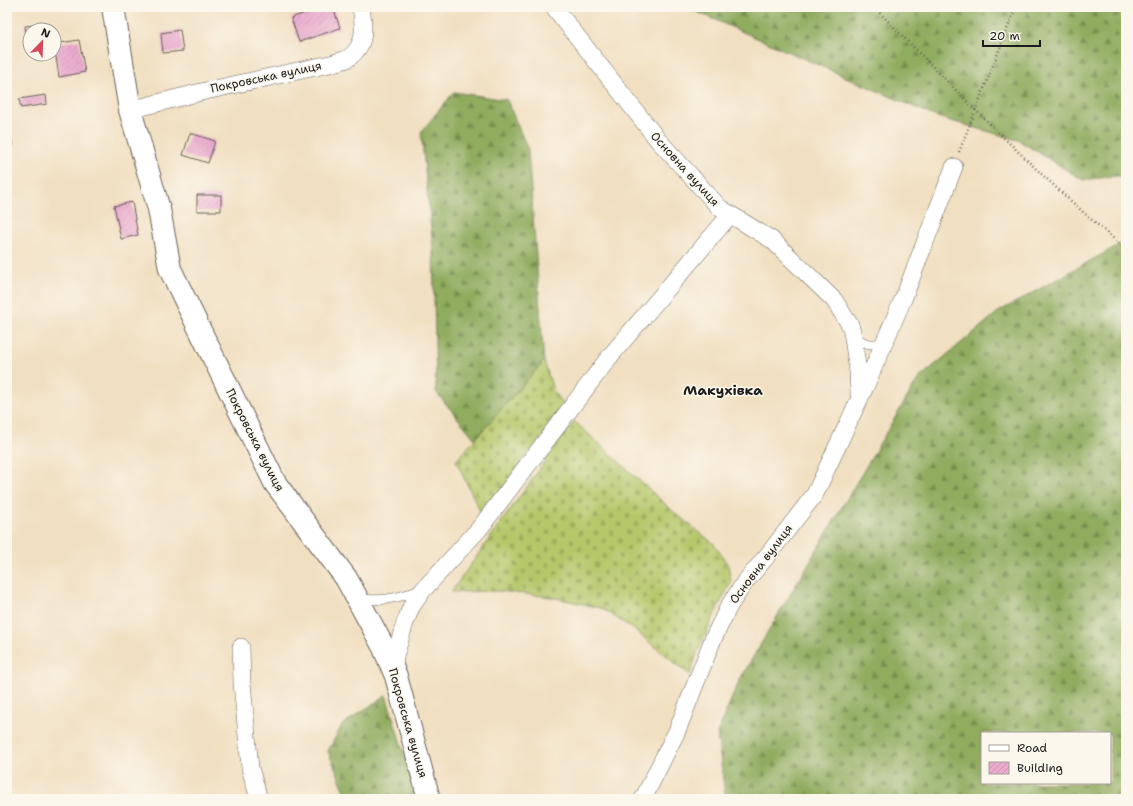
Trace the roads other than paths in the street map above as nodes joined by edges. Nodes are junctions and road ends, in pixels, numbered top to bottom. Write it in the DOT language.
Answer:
graph roads {
  1 [pos="113,7"];
  2 [pos="361,7"];
  3 [pos="554,7"];
  4 [pos="130,110"];
  5 [pos="954,167"];
  6 [pos="730,215"];
  7 [pos="852,331"];
  8 [pos="884,343"];
  9 [pos="859,400"];
  10 [pos="423,590"];
  11 [pos="357,599"];
  12 [pos="241,647"];
  13 [pos="394,671"];
  14 [pos="259,799"];
  15 [pos="429,799"];
  16 [pos="643,799"];
  1 -- 4 [label="street, Покровська вулиця"];
  2 -- 4 [label="street, Покровська вулиця"];
  3 -- 6 [label="street, Основна вулиця"];
  4 -- 11 [label="street, Покровська вулиця"];
  5 -- 8 [label="street, Основна вулиця"];
  6 -- 7 [label="street, Основна вулиця"];
  6 -- 10 [label="street"];
  7 -- 8 [label="lane"];
  7 -- 9 [label="street, Основна вулиця"];
  8 -- 9 [label="street, Основна вулиця"];
  9 -- 16 [label="street, Основна вулиця"];
  10 -- 11 [label="lane"];
  10 -- 13 [label="street"];
  11 -- 13 [label="street, Покровська вулиця"];
  12 -- 14 [label="street"];
  13 -- 15 [label="street, Покровська вулиця"];
}
